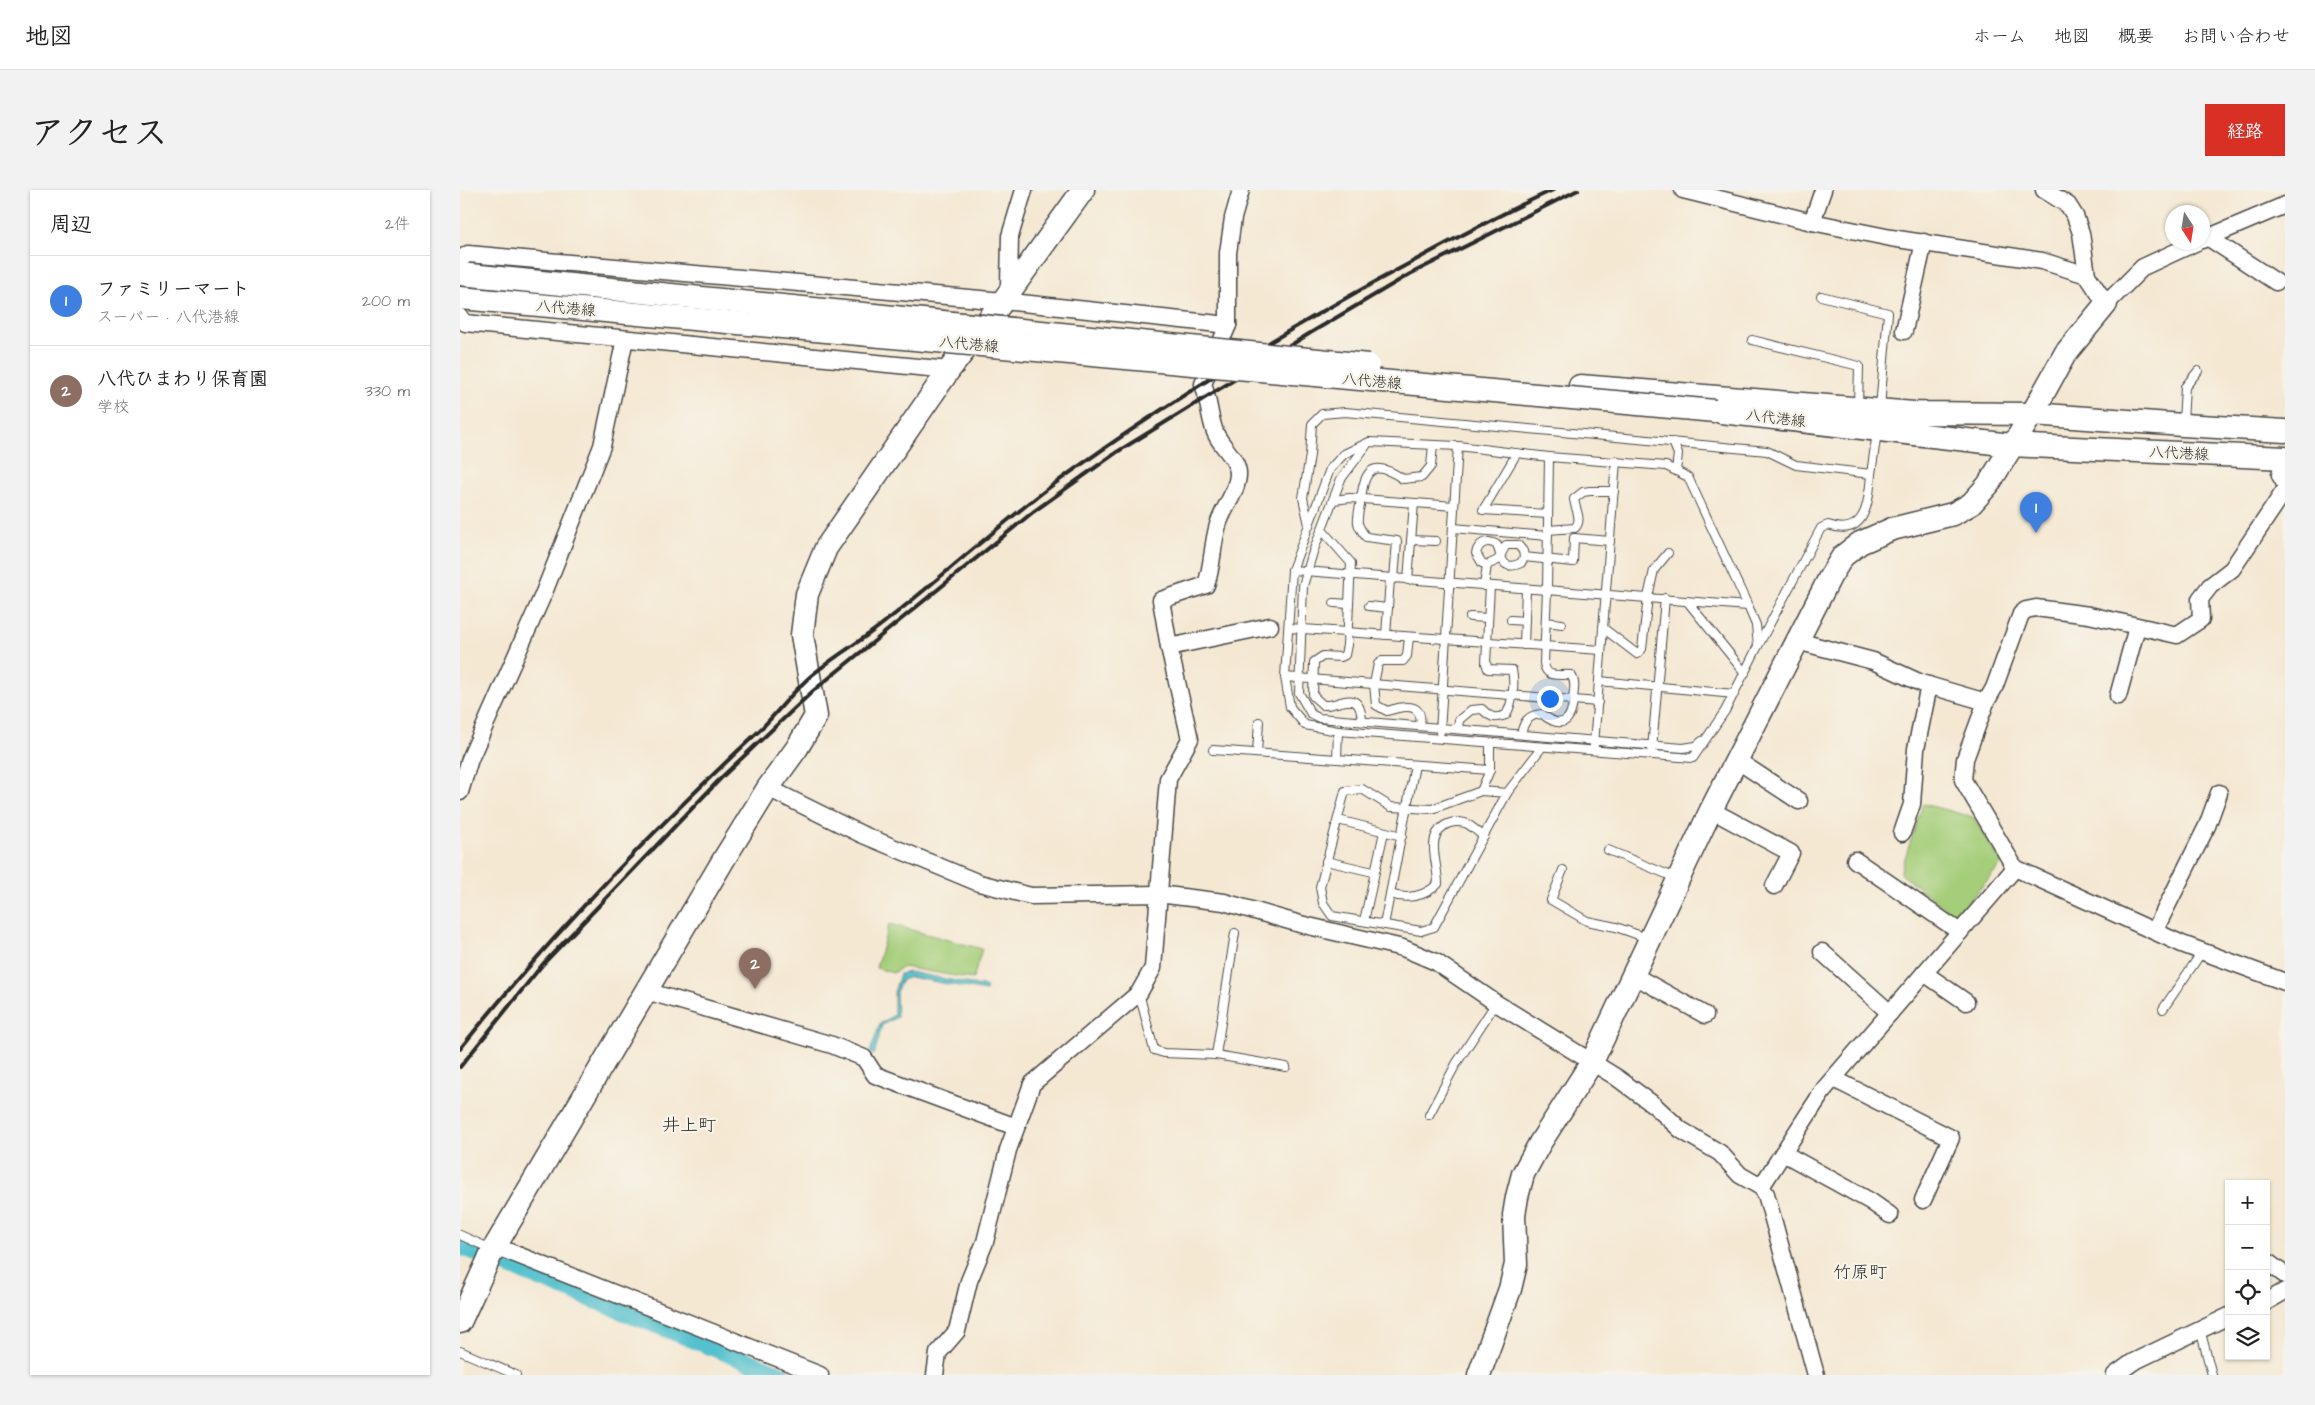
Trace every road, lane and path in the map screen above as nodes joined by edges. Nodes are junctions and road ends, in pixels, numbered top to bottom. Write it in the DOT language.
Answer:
graph roads {
  1 [pos="1024,190"];
  2 [pos="1083,190"];
  3 [pos="1241,190"];
  4 [pos="1683,190"];
  5 [pos="1823,190"];
  6 [pos="2044,190"];
  7 [pos="2067,195"];
  8 [pos="2285,205"];
  9 [pos="1812,222"];
  10 [pos="2210,237"];
  11 [pos="1924,242"];
  12 [pos="2210,244"];
  13 [pos="2181,250"];
  14 [pos="460,259"];
  15 [pos="460,274"];
  16 [pos="2087,275"];
  17 [pos="2276,282"];
  18 [pos="1821,296"];
  19 [pos="460,298"];
  20 [pos="1003,301"];
  21 [pos="2106,304"];
  22 [pos="460,317"];
  23 [pos="1228,324"];
  24 [pos="872,325"];
  25 [pos="1904,331"];
  26 [pos="625,339"];
  27 [pos="1752,340"];
  28 [pos="949,370"];
  29 [pos="2198,371"];
  30 [pos="2032,414"];
  31 [pos="1872,416"];
  32 [pos="2183,425"];
  33 [pos="2285,430"];
  34 [pos="1369,442"];
  35 [pos="1673,442"];
  36 [pos="1434,445"];
  37 [pos="2011,445"];
  38 [pos="1458,446"];
  39 [pos="1518,453"];
  40 [pos="1549,457"];
  41 [pos="2284,458"];
  42 [pos="1616,460"];
  43 [pos="1676,471"];
  44 [pos="1871,474"];
  45 [pos="2285,484"];
  46 [pos="2285,490"];
  47 [pos="1614,491"];
  48 [pos="1361,499"];
  49 [pos="1333,500"];
  50 [pos="1414,503"];
  51 [pos="1454,506"];
  52 [pos="1548,514"];
  53 [pos="1309,525"];
  54 [pos="1453,528"];
  55 [pos="1322,530"];
  56 [pos="1548,533"];
  57 [pos="1411,540"];
  58 [pos="1436,541"];
  59 [pos="1610,541"];
  60 [pos="1668,553"];
  61 [pos="1500,554"];
  62 [pos="1524,557"];
  63 [pos="1548,561"];
  64 [pos="1487,565"];
  65 [pos="1292,570"];
  66 [pos="1308,572"];
  67 [pos="1351,574"];
  68 [pos="1392,579"];
  69 [pos="1408,580"];
  70 [pos="1450,584"];
  71 [pos="1487,586"];
  72 [pos="1526,589"];
  73 [pos="1547,590"];
  74 [pos="1606,594"];
  75 [pos="1648,597"];
  76 [pos="1666,598"];
  77 [pos="1687,601"];
  78 [pos="1334,603"];
  79 [pos="1349,604"];
  80 [pos="1369,606"];
  81 [pos="1748,606"];
  82 [pos="1388,608"];
  83 [pos="1470,617"];
  84 [pos="1488,618"];
  85 [pos="1511,620"];
  86 [pos="1525,621"];
  87 [pos="1546,622"];
  88 [pos="1562,624"];
  89 [pos="1270,626"];
  90 [pos="2137,627"];
  91 [pos="1289,628"];
  92 [pos="1603,628"];
  93 [pos="1302,629"];
  94 [pos="1348,633"];
  95 [pos="1386,635"];
  96 [pos="1409,637"];
  97 [pos="1446,640"];
  98 [pos="1797,641"];
  99 [pos="1487,642"];
  100 [pos="1524,645"];
  101 [pos="1545,646"];
  102 [pos="1758,646"];
  103 [pos="1169,647"];
  104 [pos="1601,650"];
  105 [pos="1745,673"];
  106 [pos="1285,677"];
  107 [pos="1300,678"];
  108 [pos="1313,679"];
  109 [pos="1599,681"];
  110 [pos="1374,684"];
  111 [pos="1929,685"];
  112 [pos="1658,687"];
  113 [pos="1442,690"];
  114 [pos="1734,694"];
  115 [pos="1512,696"];
  116 [pos="2118,696"];
  117 [pos="1573,701"];
  118 [pos="1598,702"];
  119 [pos="1986,702"];
  120 [pos="1362,721"];
  121 [pos="1259,722"];
  122 [pos="1420,726"];
  123 [pos="1440,728"];
  124 [pos="1458,729"];
  125 [pos="1338,731"];
  126 [pos="1521,734"];
  127 [pos="1709,735"];
  128 [pos="1439,739"];
  129 [pos="1595,740"];
  130 [pos="1490,743"];
  131 [pos="1652,745"];
  132 [pos="1542,747"];
  133 [pos="1213,750"];
  134 [pos="1594,752"];
  135 [pos="1257,753"];
  136 [pos="1652,756"];
  137 [pos="1337,759"];
  138 [pos="1738,760"];
  139 [pos="1415,765"];
  140 [pos="1490,770"];
  141 [pos="768,788"];
  142 [pos="460,792"];
  143 [pos="1481,792"];
  144 [pos="1507,793"];
  145 [pos="2219,793"];
  146 [pos="1799,801"];
  147 [pos="1408,807"];
  148 [pos="1711,810"];
  149 [pos="1338,820"];
  150 [pos="1384,832"];
  151 [pos="1902,833"];
  152 [pos="1402,836"];
  153 [pos="1484,837"];
  154 [pos="1608,850"];
  155 [pos="1854,860"];
  156 [pos="1326,861"];
  157 [pos="2015,868"];
  158 [pos="1563,870"];
  159 [pos="1373,872"];
  160 [pos="1678,878"];
  161 [pos="1774,886"];
  162 [pos="1158,894"];
  163 [pos="1390,894"];
  164 [pos="1364,921"];
  165 [pos="1384,925"];
  166 [pos="2154,930"];
  167 [pos="1960,932"];
  168 [pos="1235,933"];
  169 [pos="1649,939"];
  170 [pos="1822,952"];
  171 [pos="2202,952"];
  172 [pos="1924,974"];
  173 [pos="1633,975"];
  174 [pos="2285,982"];
  175 [pos="646,991"];
  176 [pos="1139,993"];
  177 [pos="1966,1002"];
  178 [pos="1496,1003"];
  179 [pos="2163,1009"];
  180 [pos="1890,1013"];
  181 [pos="1704,1015"];
  182 [pos="1216,1055"];
  183 [pos="1592,1062"];
  184 [pos="1286,1066"];
  185 [pos="1834,1079"];
  186 [pos="1429,1115"];
  187 [pos="1016,1128"];
  188 [pos="1783,1153"];
  189 [pos="1761,1187"];
  190 [pos="1930,1195"];
  191 [pos="1890,1215"];
  192 [pos="460,1234"];
  193 [pos="494,1248"];
  194 [pos="2270,1264"];
  195 [pos="2285,1275"];
  196 [pos="2285,1291"];
  197 [pos="2270,1300"];
  198 [pos="2225,1318"];
  199 [pos="461,1321"];
  200 [pos="2200,1330"];
  201 [pos="460,1351"];
  202 [pos="516,1375"];
  203 [pos="820,1375"];
  204 [pos="935,1375"];
  205 [pos="1479,1375"];
  206 [pos="1816,1375"];
  207 [pos="2115,1375"];
  208 [pos="2212,1375"];
  1 -- 20 [label="street"];
  2 -- 20 [label="main road"];
  3 -- 23 [label="street"];
  4 -- 9 [label="street"];
  5 -- 9 [label="street"];
  6 -- 7 [label="street"];
  7 -- 16 [label="street"];
  8 -- 10 [label="street"];
  9 -- 11 [label="street"];
  11 -- 16 [label="street"];
  11 -- 25 [label="street"];
  12 -- 17 [label="street"];
  13 -- 21 [label="street"];
  14 -- 20 [label="street"];
  15 -- 24 [label="main road, 八代港線"];
  16 -- 21 [label="street"];
  18 -- 31 [label="lane"];
  19 -- 24 [label="main road, 八代港線"];
  20 -- 23 [label="street"];
  20 -- 28 [label="main road"];
  21 -- 30 [label="main road"];
  22 -- 26 [label="street"];
  23 -- 103 [label="street"];
  24 -- 31 [label="main road, 八代港線, bridge"];
  24 -- 31 [label="main road, 八代港線, bridge"];
  26 -- 28 [label="street"];
  26 -- 142 [label="street"];
  27 -- 31 [label="lane"];
  28 -- 141 [label="main road"];
  29 -- 32 [label="lane"];
  30 -- 31 [label="main road, 八代港線"];
  30 -- 32 [label="main road, 八代港線"];
  30 -- 37 [label="main road"];
  31 -- 37 [label="main road, 八代港線"];
  31 -- 44 [label="lane"];
  32 -- 33 [label="main road, 八代港線"];
  34 -- 36 [label="lane"];
  34 -- 49 [label="lane"];
  34 -- 53 [label="lane"];
  35 -- 43 [label="lane"];
  35 -- 44 [label="lane"];
  35 -- 53 [label="lane"];
  36 -- 38 [label="lane"];
  36 -- 48 [label="lane"];
  37 -- 41 [label="main road, 八代港線"];
  37 -- 98 [label="main road"];
  38 -- 39 [label="lane"];
  38 -- 51 [label="lane"];
  39 -- 40 [label="lane"];
  39 -- 52 [label="lane"];
  40 -- 42 [label="lane"];
  40 -- 52 [label="lane"];
  41 -- 45 [label="street"];
  42 -- 43 [label="lane"];
  42 -- 47 [label="lane"];
  43 -- 81 [label="lane"];
  44 -- 102 [label="lane"];
  46 -- 90 [label="street"];
  47 -- 56 [label="lane"];
  47 -- 59 [label="lane"];
  48 -- 49 [label="lane"];
  48 -- 50 [label="lane"];
  48 -- 68 [label="lane"];
  49 -- 55 [label="lane"];
  50 -- 51 [label="lane"];
  50 -- 57 [label="lane"];
  51 -- 54 [label="lane"];
  52 -- 56 [label="lane"];
  53 -- 65 [label="lane"];
  54 -- 56 [label="lane"];
  54 -- 70 [label="lane"];
  55 -- 66 [label="lane"];
  55 -- 67 [label="lane"];
  56 -- 63 [label="lane"];
  57 -- 58 [label="lane"];
  57 -- 69 [label="lane"];
  59 -- 63 [label="lane"];
  59 -- 74 [label="lane"];
  60 -- 75 [label="lane"];
  61 -- 62 [label="lane"];
  61 -- 62 [label="lane"];
  61 -- 64 [label="lane"];
  61 -- 64 [label="lane"];
  62 -- 63 [label="lane"];
  63 -- 73 [label="lane"];
  64 -- 71 [label="lane"];
  65 -- 66 [label="lane"];
  65 -- 91 [label="lane"];
  66 -- 67 [label="lane"];
  66 -- 93 [label="lane"];
  67 -- 68 [label="lane"];
  67 -- 79 [label="lane"];
  68 -- 69 [label="lane"];
  68 -- 82 [label="lane"];
  69 -- 70 [label="lane"];
  70 -- 71 [label="lane"];
  70 -- 97 [label="lane"];
  71 -- 72 [label="lane"];
  71 -- 84 [label="lane"];
  72 -- 73 [label="lane"];
  72 -- 86 [label="lane"];
  73 -- 74 [label="lane"];
  73 -- 87 [label="lane"];
  74 -- 75 [label="lane"];
  74 -- 92 [label="lane"];
  75 -- 76 [label="lane"];
  75 -- 92 [label="lane"];
  76 -- 77 [label="lane"];
  76 -- 112 [label="lane"];
  77 -- 81 [label="lane"];
  77 -- 105 [label="lane"];
  78 -- 79 [label="lane"];
  79 -- 94 [label="lane"];
  80 -- 82 [label="lane"];
  81 -- 102 [label="lane"];
  82 -- 95 [label="lane"];
  83 -- 84 [label="lane"];
  84 -- 99 [label="lane"];
  85 -- 86 [label="lane"];
  86 -- 100 [label="lane"];
  87 -- 88 [label="lane"];
  87 -- 101 [label="lane"];
  89 -- 103 [label="street"];
  90 -- 116 [label="street"];
  90 -- 119 [label="street"];
  91 -- 93 [label="lane"];
  91 -- 106 [label="lane"];
  92 -- 104 [label="lane"];
  93 -- 94 [label="lane"];
  93 -- 107 [label="lane"];
  94 -- 95 [label="lane"];
  94 -- 108 [label="lane"];
  95 -- 96 [label="lane"];
  96 -- 97 [label="lane"];
  96 -- 110 [label="lane"];
  97 -- 99 [label="lane"];
  97 -- 113 [label="lane"];
  98 -- 111 [label="street"];
  98 -- 138 [label="main road"];
  99 -- 100 [label="lane"];
  99 -- 115 [label="lane"];
  100 -- 101 [label="lane"];
  101 -- 104 [label="lane"];
  101 -- 117 [label="lane"];
  102 -- 105 [label="lane"];
  103 -- 162 [label="street"];
  104 -- 109 [label="lane"];
  105 -- 114 [label="lane"];
  106 -- 107 [label="lane"];
  106 -- 125 [label="lane"];
  107 -- 108 [label="lane"];
  107 -- 120 [label="lane"];
  108 -- 110 [label="lane"];
  108 -- 120 [label="lane"];
  109 -- 112 [label="lane"];
  109 -- 118 [label="lane"];
  110 -- 113 [label="lane"];
  110 -- 122 [label="lane"];
  111 -- 119 [label="street"];
  111 -- 151 [label="street"];
  112 -- 114 [label="lane"];
  112 -- 131 [label="lane"];
  113 -- 115 [label="lane"];
  113 -- 123 [label="lane"];
  114 -- 127 [label="lane"];
  115 -- 117 [label="lane"];
  115 -- 124 [label="lane"];
  117 -- 118 [label="lane"];
  117 -- 126 [label="lane"];
  118 -- 129 [label="lane"];
  119 -- 157 [label="street"];
  120 -- 122 [label="lane"];
  121 -- 135 [label="lane"];
  122 -- 123 [label="lane"];
  123 -- 124 [label="lane"];
  123 -- 128 [label="lane"];
  124 -- 126 [label="lane"];
  125 -- 128 [label="lane"];
  125 -- 137 [label="lane"];
  126 -- 129 [label="lane"];
  127 -- 131 [label="lane"];
  127 -- 136 [label="lane"];
  128 -- 130 [label="lane"];
  129 -- 131 [label="lane"];
  129 -- 134 [label="lane"];
  130 -- 132 [label="lane"];
  130 -- 140 [label="lane"];
  131 -- 136 [label="lane"];
  132 -- 134 [label="lane"];
  132 -- 144 [label="lane"];
  133 -- 135 [label="lane"];
  134 -- 136 [label="lane"];
  135 -- 137 [label="lane"];
  137 -- 139 [label="lane"];
  138 -- 146 [label="street"];
  138 -- 148 [label="main road"];
  139 -- 140 [label="lane"];
  139 -- 147 [label="lane"];
  140 -- 143 [label="lane"];
  141 -- 162 [label="street"];
  141 -- 175 [label="main road"];
  143 -- 144 [label="lane"];
  143 -- 147 [label="lane"];
  144 -- 153 [label="lane"];
  145 -- 166 [label="street"];
  147 -- 149 [label="lane"];
  147 -- 152 [label="lane"];
  148 -- 160 [label="main road"];
  148 -- 161 [label="street"];
  149 -- 150 [label="lane"];
  149 -- 156 [label="lane"];
  150 -- 152 [label="lane"];
  150 -- 159 [label="lane"];
  152 -- 163 [label="lane"];
  153 -- 163 [label="lane"];
  153 -- 165 [label="lane"];
  154 -- 160 [label="lane"];
  155 -- 167 [label="street"];
  156 -- 159 [label="lane"];
  156 -- 164 [label="lane"];
  157 -- 166 [label="street"];
  157 -- 167 [label="street"];
  158 -- 169 [label="lane"];
  159 -- 164 [label="lane"];
  160 -- 169 [label="main road"];
  162 -- 176 [label="street"];
  162 -- 178 [label="street"];
  163 -- 165 [label="lane"];
  164 -- 165 [label="lane"];
  166 -- 171 [label="street"];
  167 -- 172 [label="street"];
  168 -- 182 [label="lane"];
  169 -- 173 [label="main road"];
  170 -- 180 [label="street"];
  171 -- 174 [label="street"];
  171 -- 179 [label="lane"];
  172 -- 177 [label="street"];
  172 -- 180 [label="street"];
  173 -- 181 [label="street"];
  173 -- 183 [label="main road"];
  175 -- 187 [label="street"];
  175 -- 193 [label="main road"];
  176 -- 182 [label="lane"];
  176 -- 187 [label="street"];
  178 -- 183 [label="street"];
  178 -- 186 [label="lane"];
  180 -- 185 [label="street"];
  182 -- 184 [label="lane"];
  183 -- 189 [label="street"];
  183 -- 205 [label="main road"];
  185 -- 188 [label="street"];
  185 -- 190 [label="street"];
  187 -- 204 [label="street"];
  188 -- 189 [label="street"];
  188 -- 191 [label="street"];
  189 -- 206 [label="street"];
  192 -- 193 [label="lane"];
  193 -- 199 [label="main road"];
  193 -- 203 [label="street"];
  194 -- 195 [label="street"];
  196 -- 197 [label="street"];
  198 -- 200 [label="street"];
  200 -- 207 [label="street"];
  200 -- 208 [label="lane"];
  201 -- 202 [label="lane"];
}
